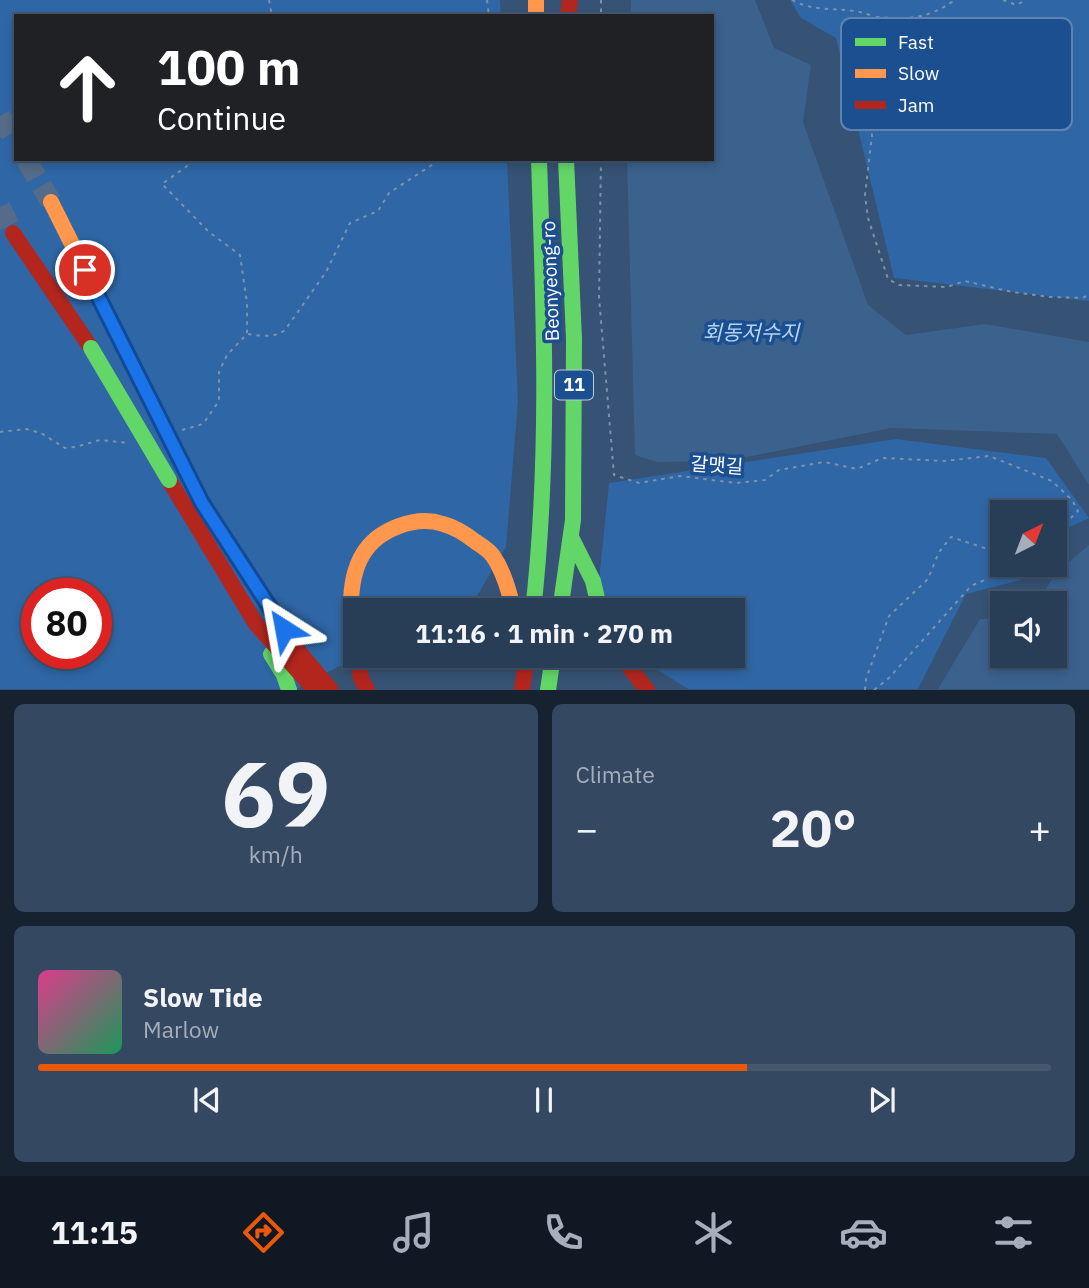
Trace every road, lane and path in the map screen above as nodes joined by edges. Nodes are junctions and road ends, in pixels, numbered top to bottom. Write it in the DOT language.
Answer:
graph roads {
  1 [pos="792,0"];
  2 [pos="955,0"];
  3 [pos="1003,0"];
  4 [pos="1026,0"];
  5 [pos="874,17"];
  6 [pos="893,18"];
  7 [pos="915,18"];
  8 [pos="870,130"];
  9 [pos="191,161"];
  10 [pos="438,161"];
  11 [pos="539,161"];
  12 [pos="566,161"];
  13 [pos="601,161"];
  14 [pos="51,202"];
  15 [pos="13,233"];
  16 [pos="1089,295"];
  17 [pos="247,334"];
  18 [pos="0,432"];
  19 [pos="172,433"];
  20 [pos="131,443"];
  21 [pos="1068,521"];
  22 [pos="571,537"];
  23 [pos="990,550"];
  24 [pos="990,578"];
  25 [pos="353,598"];
  26 [pos="510,598"];
  27 [pos="534,598"];
  28 [pos="562,598"];
  29 [pos="597,598"];
  30 [pos="256,624"];
  31 [pos="358,668"];
  32 [pos="515,668"];
  33 [pos="525,668"];
  34 [pos="551,668"];
  35 [pos="630,668"];
  36 [pos="326,687"];
  37 [pos="289,690"];
  38 [pos="367,690"];
  39 [pos="515,690"];
  40 [pos="522,690"];
  41 [pos="548,690"];
  42 [pos="647,690"];
  43 [pos="865,690"];
  44 [pos="874,690"];
  1 -- 5 [label="path"];
  2 -- 7 [label="path"];
  3 -- 4 [label="path"];
  5 -- 6 [label="path"];
  8 -- 16 [label="path"];
  9 -- 17 [label="path"];
  10 -- 17 [label="path"];
  11 -- 27 [label="highway, Beonyeong-ro / 11"];
  12 -- 22 [label="highway, Beonyeong-ro / 11"];
  13 -- 21 [label="path, 갈맷길"];
  14 -- 36 [label="highway, bridge"];
  15 -- 30 [label="highway, bridge"];
  17 -- 19 [label="path"];
  18 -- 20 [label="path"];
  22 -- 28 [label="highway, Beonyeong-ro / 11"];
  22 -- 29 [label="highway"];
  23 -- 43 [label="path"];
  24 -- 44 [label="path"];
  25 -- 26 [label="highway"];
  30 -- 36 [label="highway"];
  30 -- 37 [label="highway"];
  31 -- 38 [label="highway"];
  32 -- 39 [label="highway"];
  33 -- 40 [label="highway"];
  34 -- 41 [label="highway"];
  35 -- 42 [label="highway"];
}
